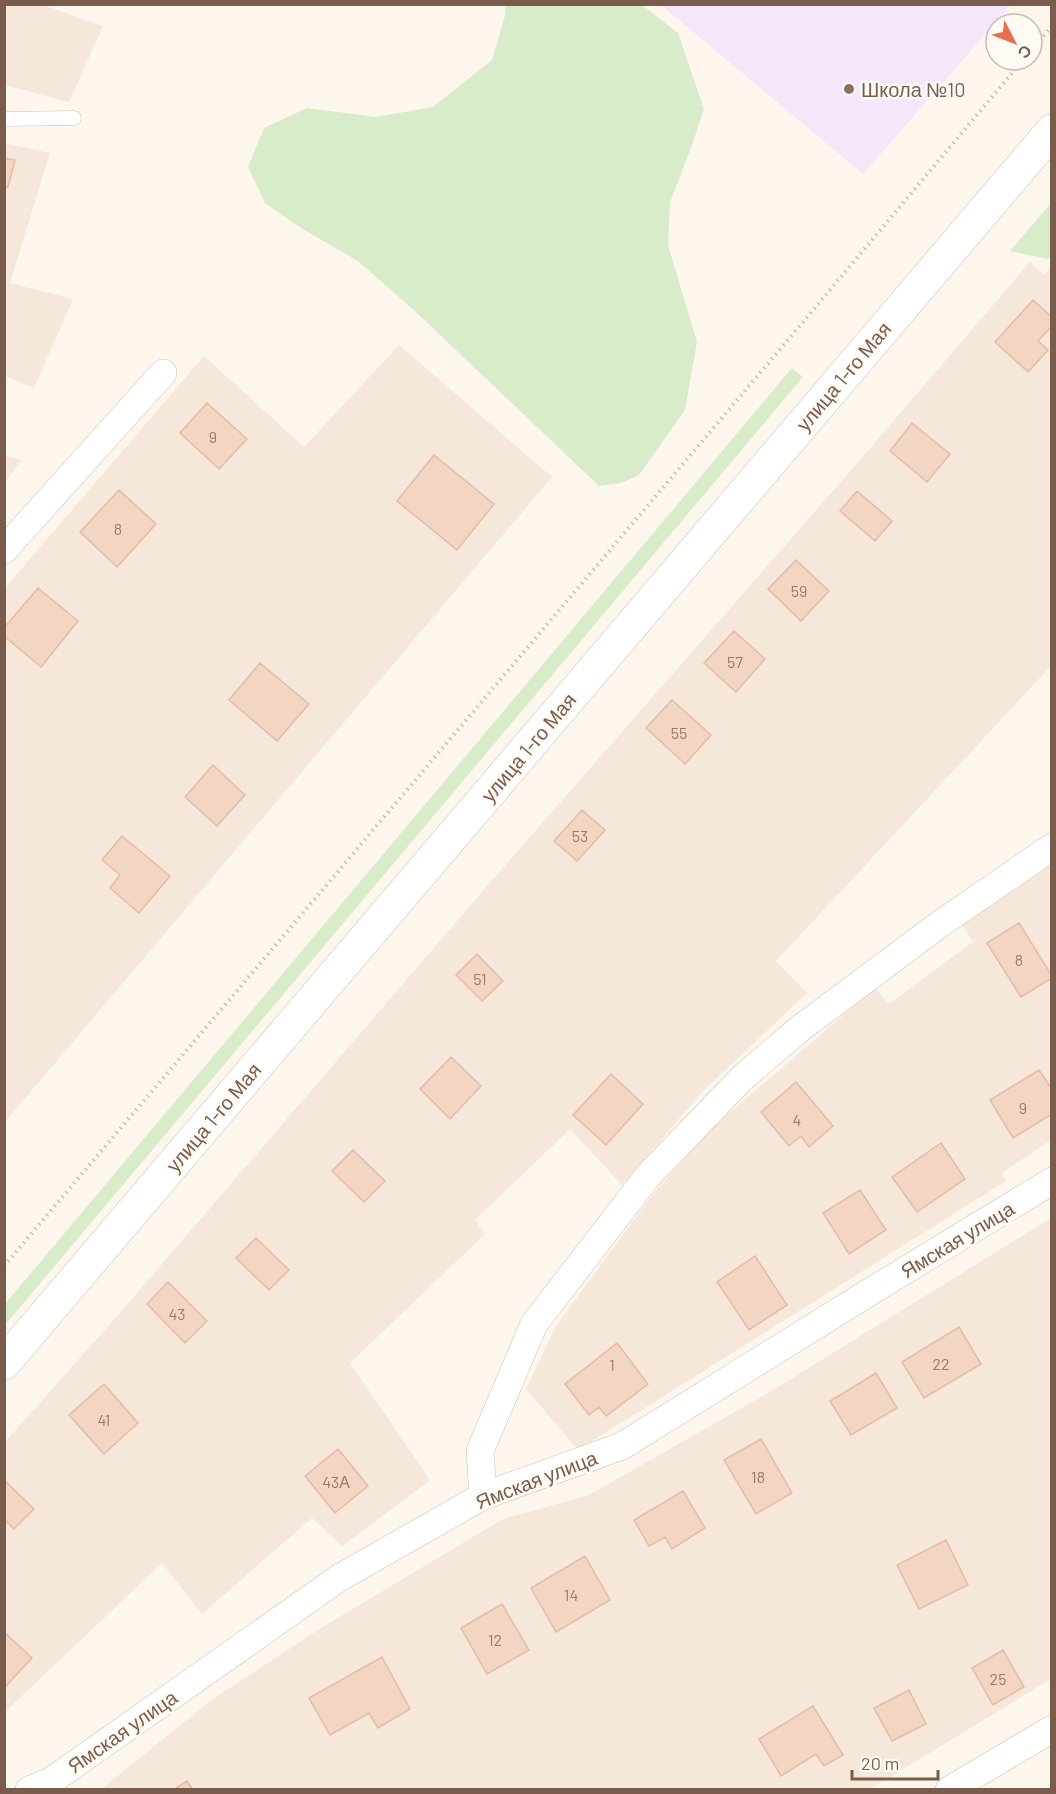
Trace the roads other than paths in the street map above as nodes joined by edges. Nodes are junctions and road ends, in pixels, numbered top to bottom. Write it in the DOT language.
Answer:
graph roads {
  1 [pos="74,118"];
  2 [pos="4,119"];
  3 [pos="1052,131"];
  4 [pos="163,373"];
  5 [pos="4,550"];
  6 [pos="1052,847"];
  7 [pos="1052,1181"];
  8 [pos="4,1363"];
  9 [pos="483,1496"];
  10 [pos="1052,1729"];
  11 [pos="29,1790"];
  12 [pos="949,1790"];
  1 -- 2 [label="lane"];
  3 -- 8 [label="street, улица 1-го Мая"];
  4 -- 5 [label="street"];
  6 -- 9 [label="street"];
  7 -- 9 [label="street, Ямская улица"];
  9 -- 11 [label="street, Ямская улица"];
  10 -- 12 [label="street"];
}
